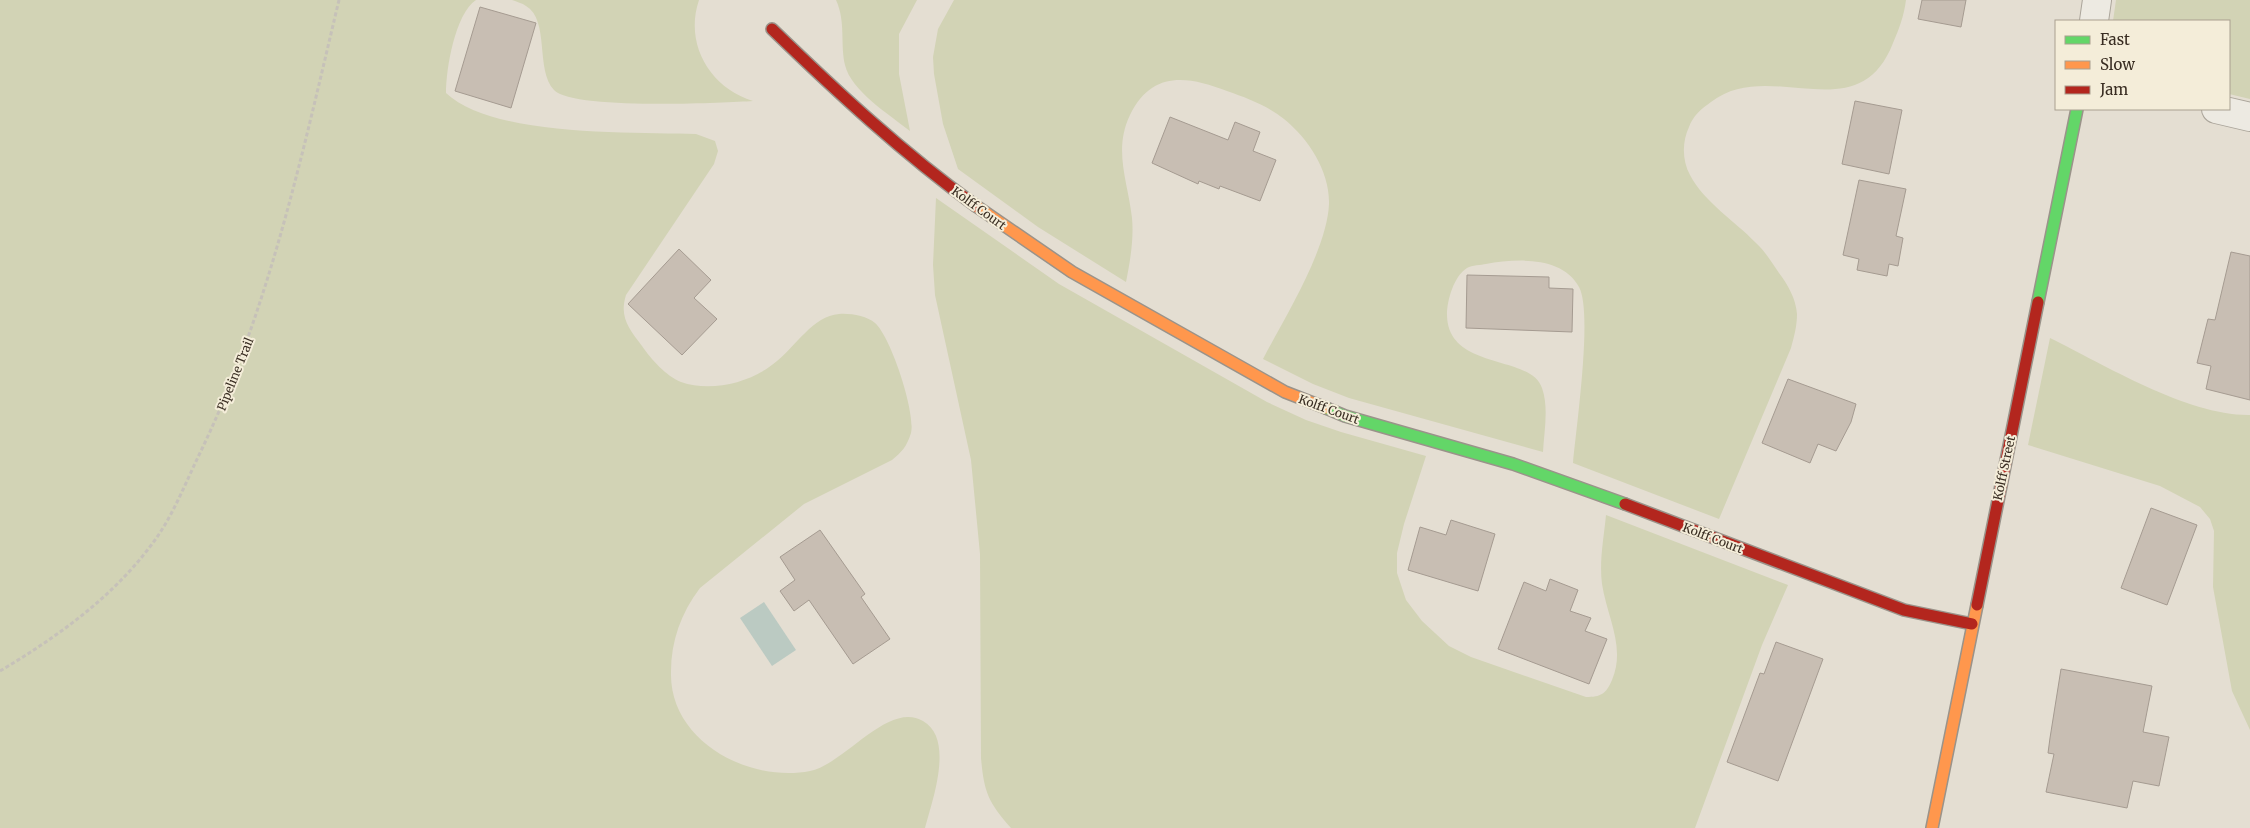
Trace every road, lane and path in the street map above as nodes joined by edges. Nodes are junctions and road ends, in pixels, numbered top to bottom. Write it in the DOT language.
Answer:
graph roads {
  1 [pos="339,0"];
  2 [pos="2097,0"];
  3 [pos="2094,20"];
  4 [pos="772,29"];
  5 [pos="2078,110"];
  6 [pos="2220,110"];
  7 [pos="2250,117"];
  8 [pos="1972,624"];
  9 [pos="0,671"];
  10 [pos="1932,828"];
  1 -- 9 [label="path, Pipeline Trail"];
  2 -- 3 [label="street"];
  4 -- 8 [label="street, Kolff Court"];
  5 -- 8 [label="street, Kolff Street"];
  6 -- 7 [label="street"];
  8 -- 10 [label="street, Kolff Street"];
}
